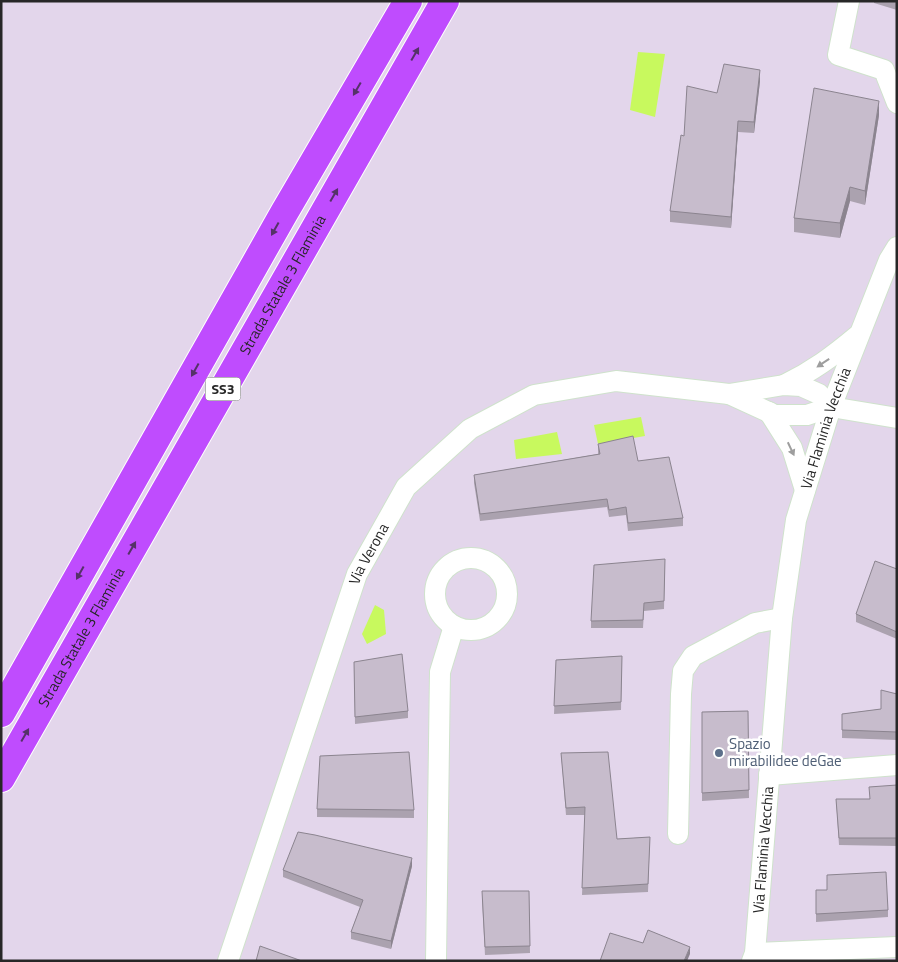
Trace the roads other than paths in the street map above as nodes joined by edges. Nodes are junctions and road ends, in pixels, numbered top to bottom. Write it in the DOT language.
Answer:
graph roads {
  1 [pos="408,1"];
  2 [pos="445,1"];
  3 [pos="849,1"];
  4 [pos="897,102"];
  5 [pos="897,248"];
  6 [pos="859,335"];
  7 [pos="784,385"];
  8 [pos="729,394"];
  9 [pos="830,408"];
  10 [pos="769,412"];
  11 [pos="897,418"];
  12 [pos="805,490"];
  13 [pos="782,618"];
  14 [pos="454,626"];
  15 [pos="1,712"];
  16 [pos="897,765"];
  17 [pos="769,775"];
  18 [pos="1,778"];
  19 [pos="678,834"];
  20 [pos="897,946"];
  21 [pos="753,957"];
  22 [pos="228,961"];
  23 [pos="436,961"];
  1 -- 15 [label="highway, SS3, one-way"];
  18 -- 2 [label="highway, Strada Statale 3 Flaminia / SS3, one-way"];
  3 -- 4 [label="street"];
  5 -- 6 [label="street, Via Flaminia Vecchia"];
  6 -- 7 [label="street, Via Verona, one-way"];
  6 -- 9 [label="street, Via Flaminia Vecchia"];
  7 -- 8 [label="street, Via Verona"];
  7 -- 9 [label="street, Via Verona"];
  8 -- 10 [label="street, Via Verona"];
  8 -- 22 [label="street, Via Verona"];
  9 -- 10 [label="street, Via Verona"];
  9 -- 11 [label="street"];
  9 -- 12 [label="street, Via Flaminia Vecchia"];
  10 -- 12 [label="street, one-way"];
  12 -- 13 [label="street, Via Flaminia Vecchia"];
  13 -- 17 [label="street, Via Flaminia Vecchia"];
  13 -- 19 [label="street"];
  14 -- 23 [label="street"];
  16 -- 17 [label="street"];
  17 -- 21 [label="street, Via Flaminia Vecchia"];
  20 -- 21 [label="street"];
}
